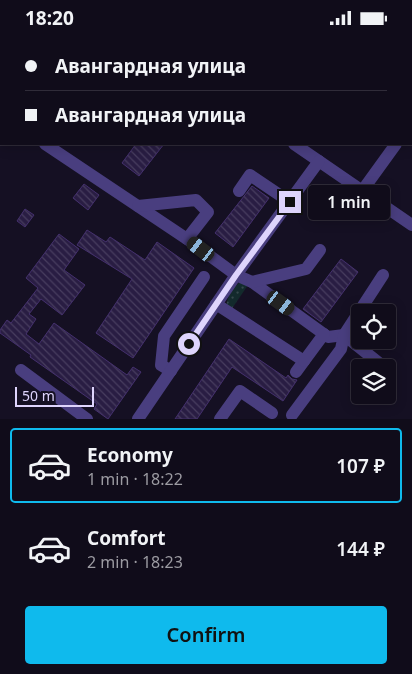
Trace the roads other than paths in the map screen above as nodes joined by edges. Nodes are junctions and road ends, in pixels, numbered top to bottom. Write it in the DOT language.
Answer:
graph roads {
  1 [pos="295,145"];
  2 [pos="395,145"];
  3 [pos="48,146"];
  4 [pos="319,161"];
  5 [pos="239,191"];
  6 [pos="362,191"];
  7 [pos="290,202"];
  8 [pos="138,206"];
  9 [pos="412,225"];
  10 [pos="187,239"];
  11 [pos="320,250"];
  12 [pos="236,275"];
  13 [pos="383,275"];
  14 [pos="204,277"];
  15 [pos="252,282"];
  16 [pos="216,304"];
  17 [pos="324,334"];
  18 [pos="344,335"];
  19 [pos="374,359"];
  20 [pos="304,361"];
  21 [pos="22,370"];
  22 [pos="170,371"];
  23 [pos="296,372"];
  24 [pos="272,413"];
  25 [pos="292,415"];
  26 [pos="87,419"];
  27 [pos="138,419"];
  28 [pos="220,419"];
  1 -- 4 [label="street"];
  2 -- 6 [label="street"];
  3 -- 8 [label="street"];
  4 -- 6 [label="street"];
  4 -- 7 [label="street"];
  5 -- 7 [label="street"];
  6 -- 9 [label="street"];
  7 -- 12 [label="street"];
  8 -- 10 [label="street"];
  8 -- 10 [label="street"];
  10 -- 12 [label="street"];
  11 -- 15 [label="street"];
  12 -- 15 [label="street"];
  12 -- 16 [label="street"];
  13 -- 18 [label="street"];
  14 -- 22 [label="street"];
  15 -- 17 [label="street"];
  16 -- 20 [label="street"];
  16 -- 22 [label="street"];
  17 -- 18 [label="street"];
  17 -- 20 [label="street"];
  18 -- 19 [label="street"];
  18 -- 25 [label="street"];
  20 -- 23 [label="street"];
  21 -- 26 [label="street"];
  22 -- 27 [label="street"];
  24 -- 28 [label="street"];
}
